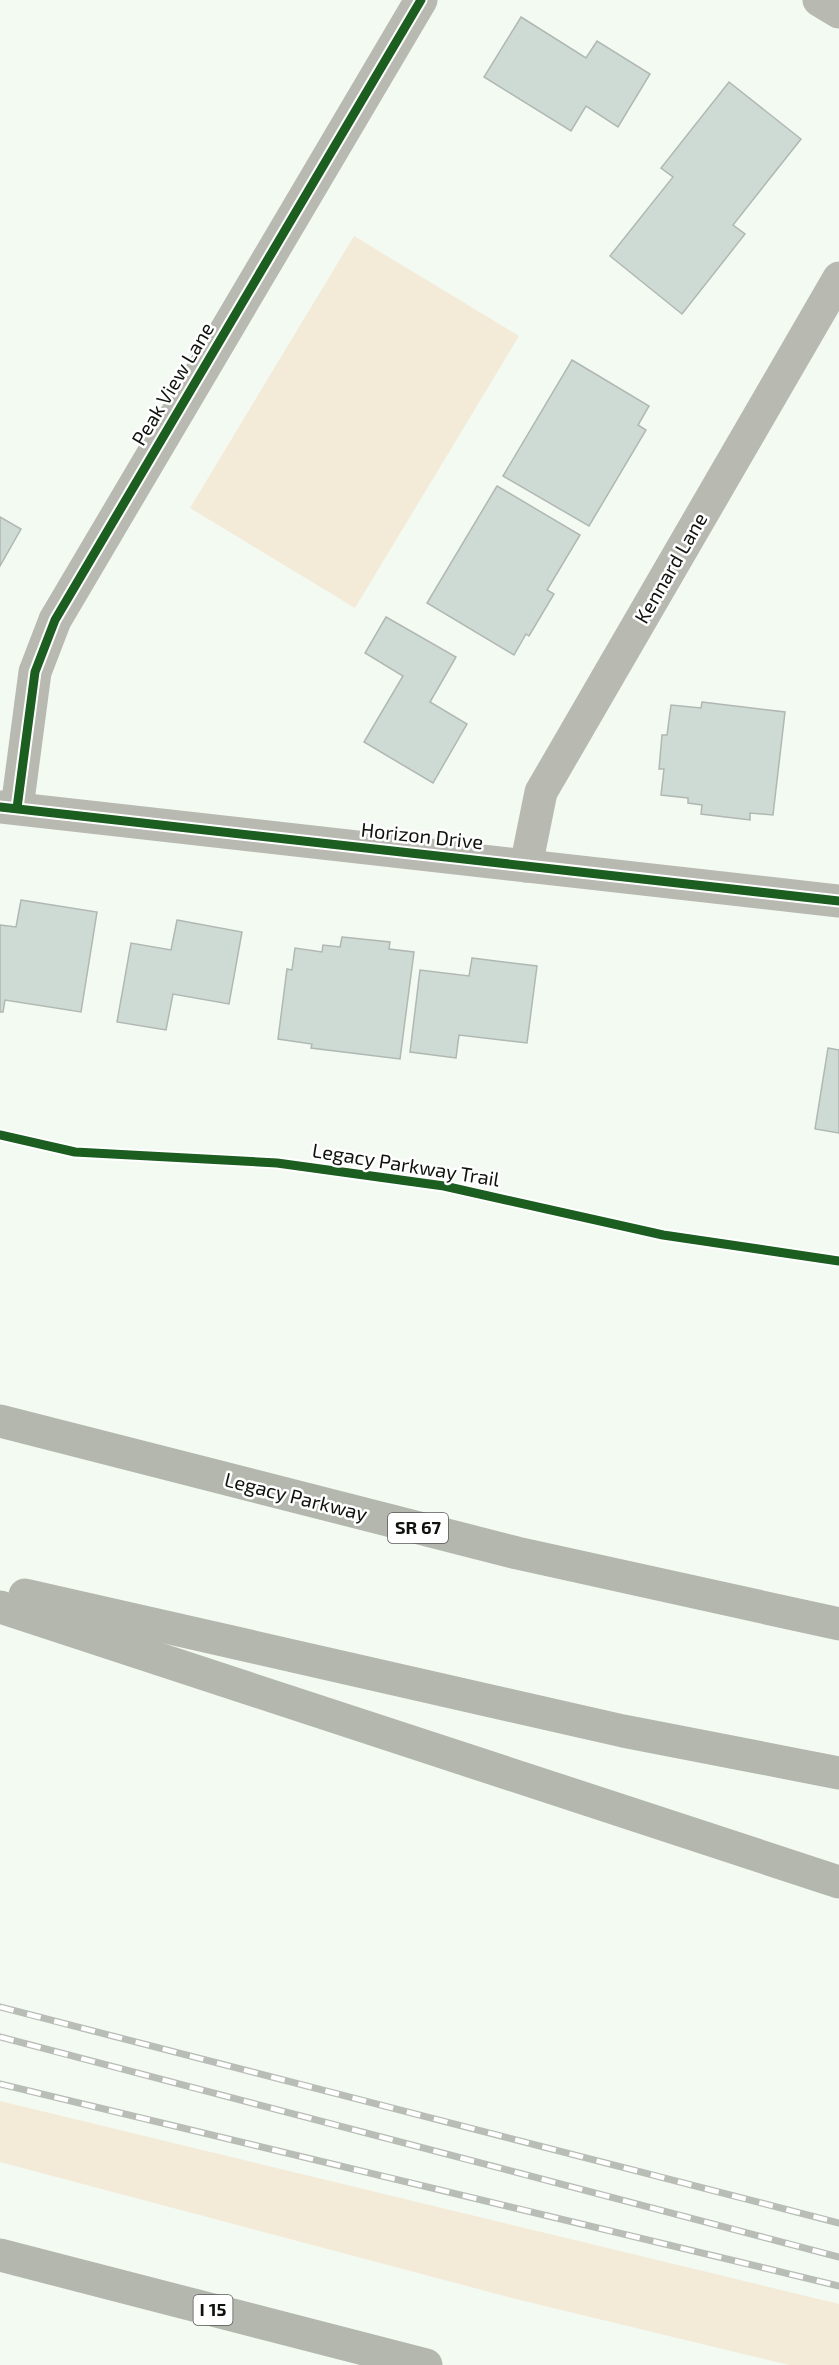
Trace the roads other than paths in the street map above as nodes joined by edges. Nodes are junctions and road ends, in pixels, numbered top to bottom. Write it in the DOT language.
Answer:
graph roads {
  1 [pos="422,0"];
  2 [pos="819,0"];
  3 [pos="839,12"];
  4 [pos="839,278"];
  5 [pos="8,807"];
  6 [pos="526,866"];
  7 [pos="839,901"];
  8 [pos="0,1421"];
  9 [pos="0,1589"];
  10 [pos="0,1607"];
  11 [pos="839,1624"];
  12 [pos="839,1773"];
  13 [pos="839,1882"];
  14 [pos="0,2255"];
  15 [pos="426,2365"];
  1 -- 5 [label="street, Peak View Lane"];
  2 -- 3 [label="street"];
  4 -- 6 [label="street, Kennard Lane"];
  5 -- 6 [label="street, Horizon Drive"];
  6 -- 7 [label="street, Horizon Drive"];
  8 -- 11 [label="highway, Legacy Parkway / SR 67"];
  9 -- 12 [label="highway"];
  10 -- 13 [label="highway"];
  14 -- 15 [label="highway, I 15"];
}
